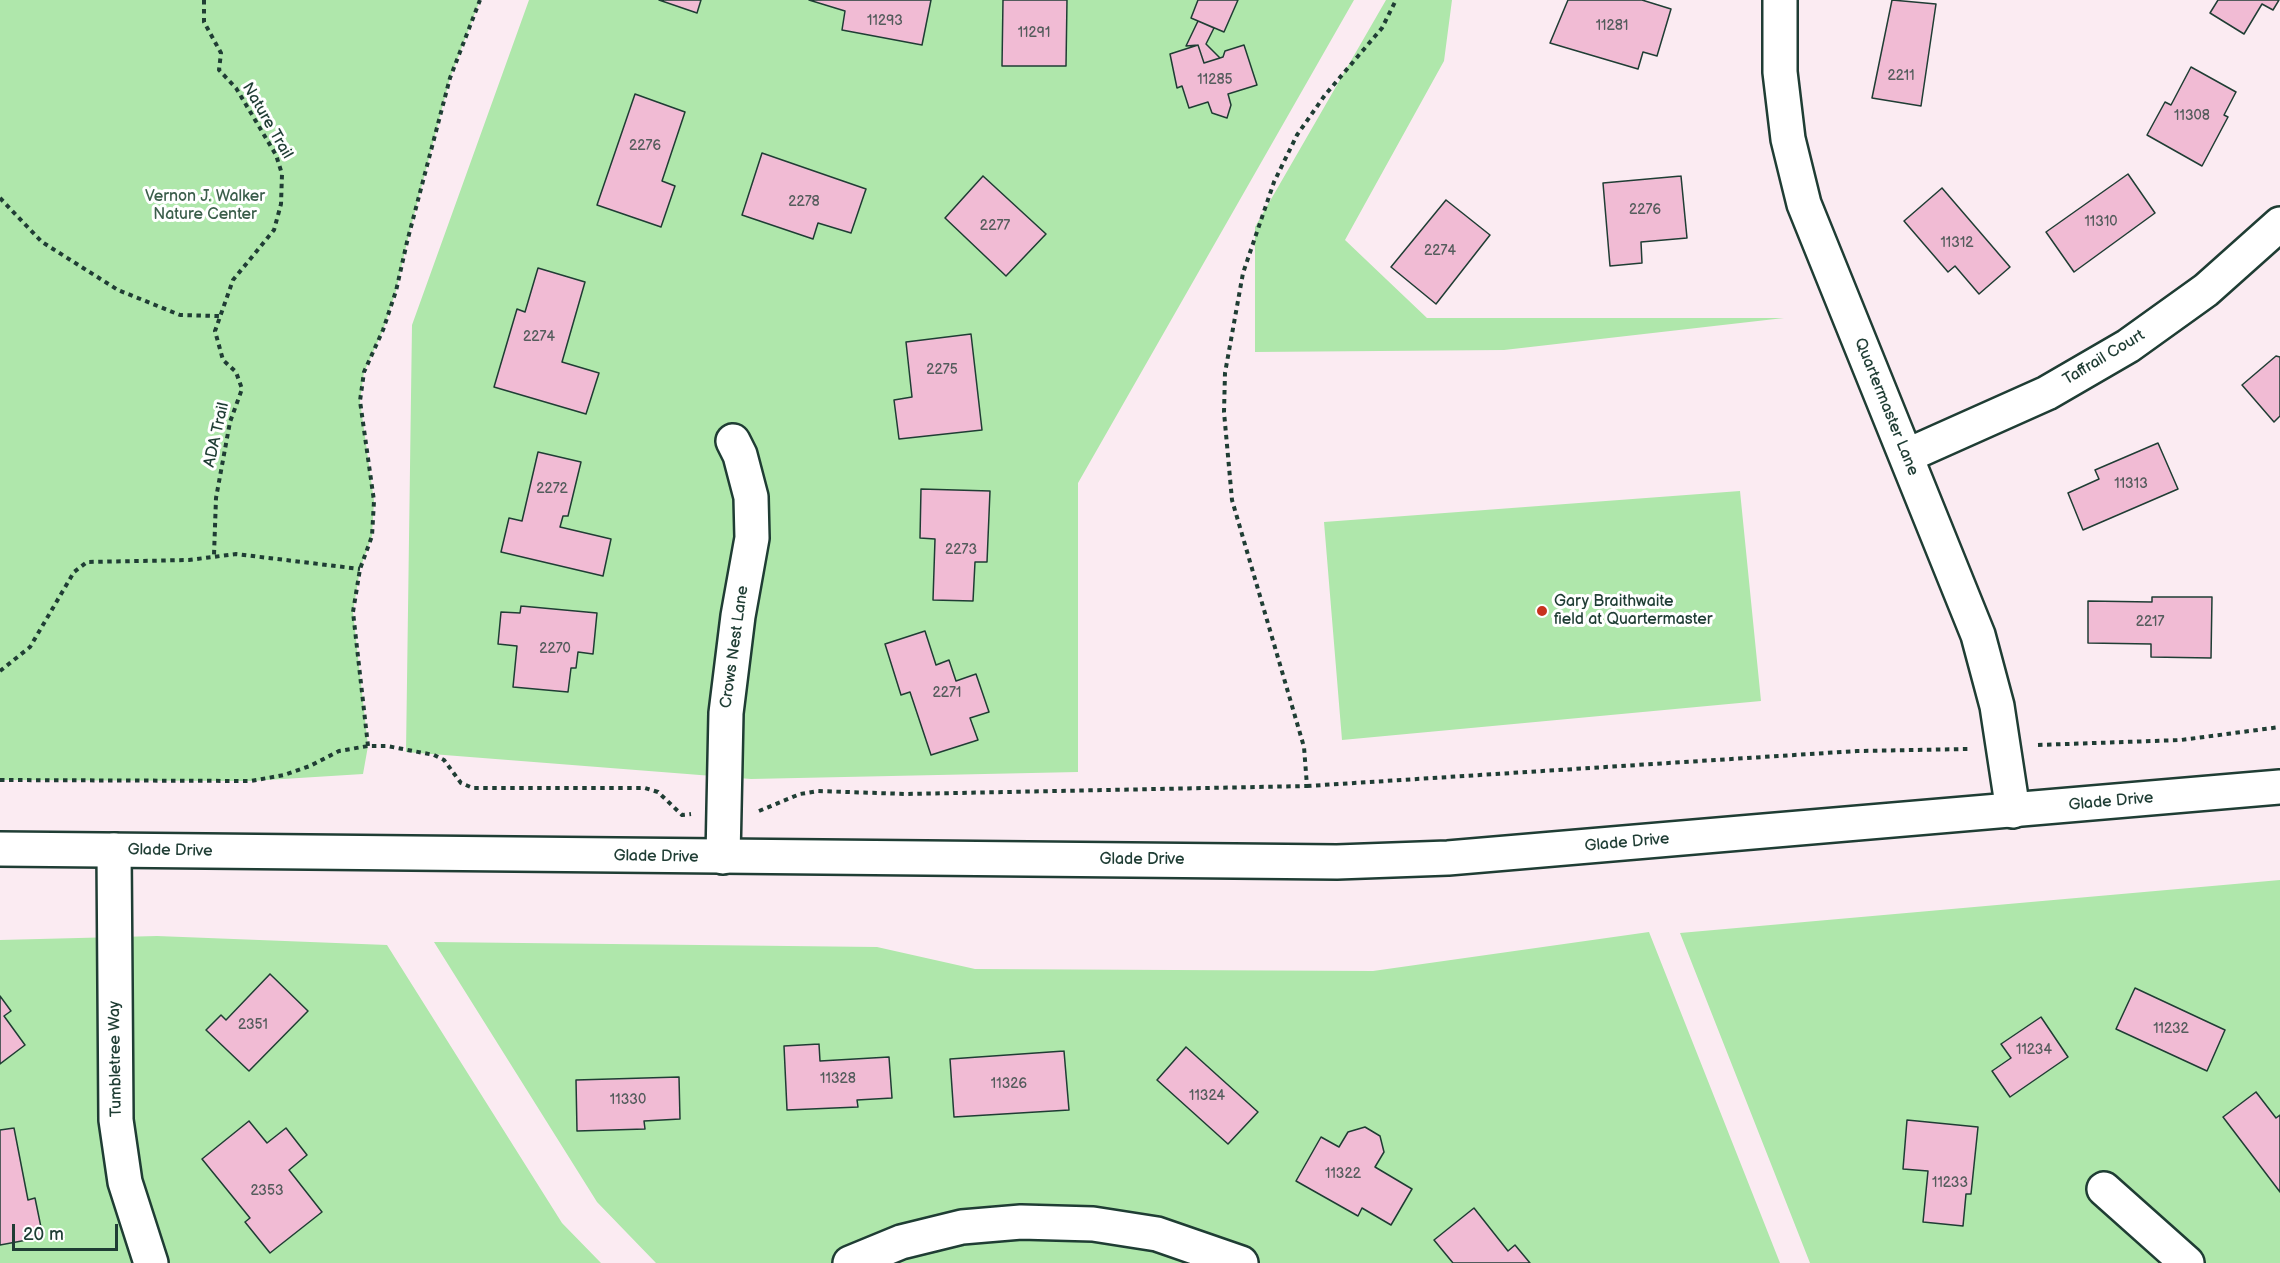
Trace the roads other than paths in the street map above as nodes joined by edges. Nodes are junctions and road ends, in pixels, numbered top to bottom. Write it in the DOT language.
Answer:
graph roads {
  1 [pos="1780,0"];
  2 [pos="2280,224"];
  3 [pos="733,441"];
  4 [pos="1906,456"];
  5 [pos="2280,787"];
  6 [pos="2013,811"];
  7 [pos="0,849"];
  8 [pos="114,850"];
  9 [pos="723,857"];
  10 [pos="2104,1189"];
  11 [pos="151,1263"];
  12 [pos="850,1263"];
  13 [pos="1241,1263"];
  14 [pos="2187,1263"];
  1 -- 4 [label="street, Quartermaster Lane"];
  2 -- 4 [label="street, Taffrail Court"];
  3 -- 9 [label="street, Crows Nest Lane"];
  4 -- 6 [label="street, Quartermaster Lane"];
  5 -- 6 [label="street, Glade Drive"];
  6 -- 9 [label="street, Glade Drive"];
  7 -- 8 [label="street, Glade Drive"];
  8 -- 9 [label="street, Glade Drive"];
  8 -- 11 [label="street, Tumbletree Way"];
  10 -- 14 [label="street"];
  12 -- 13 [label="street"];
}
